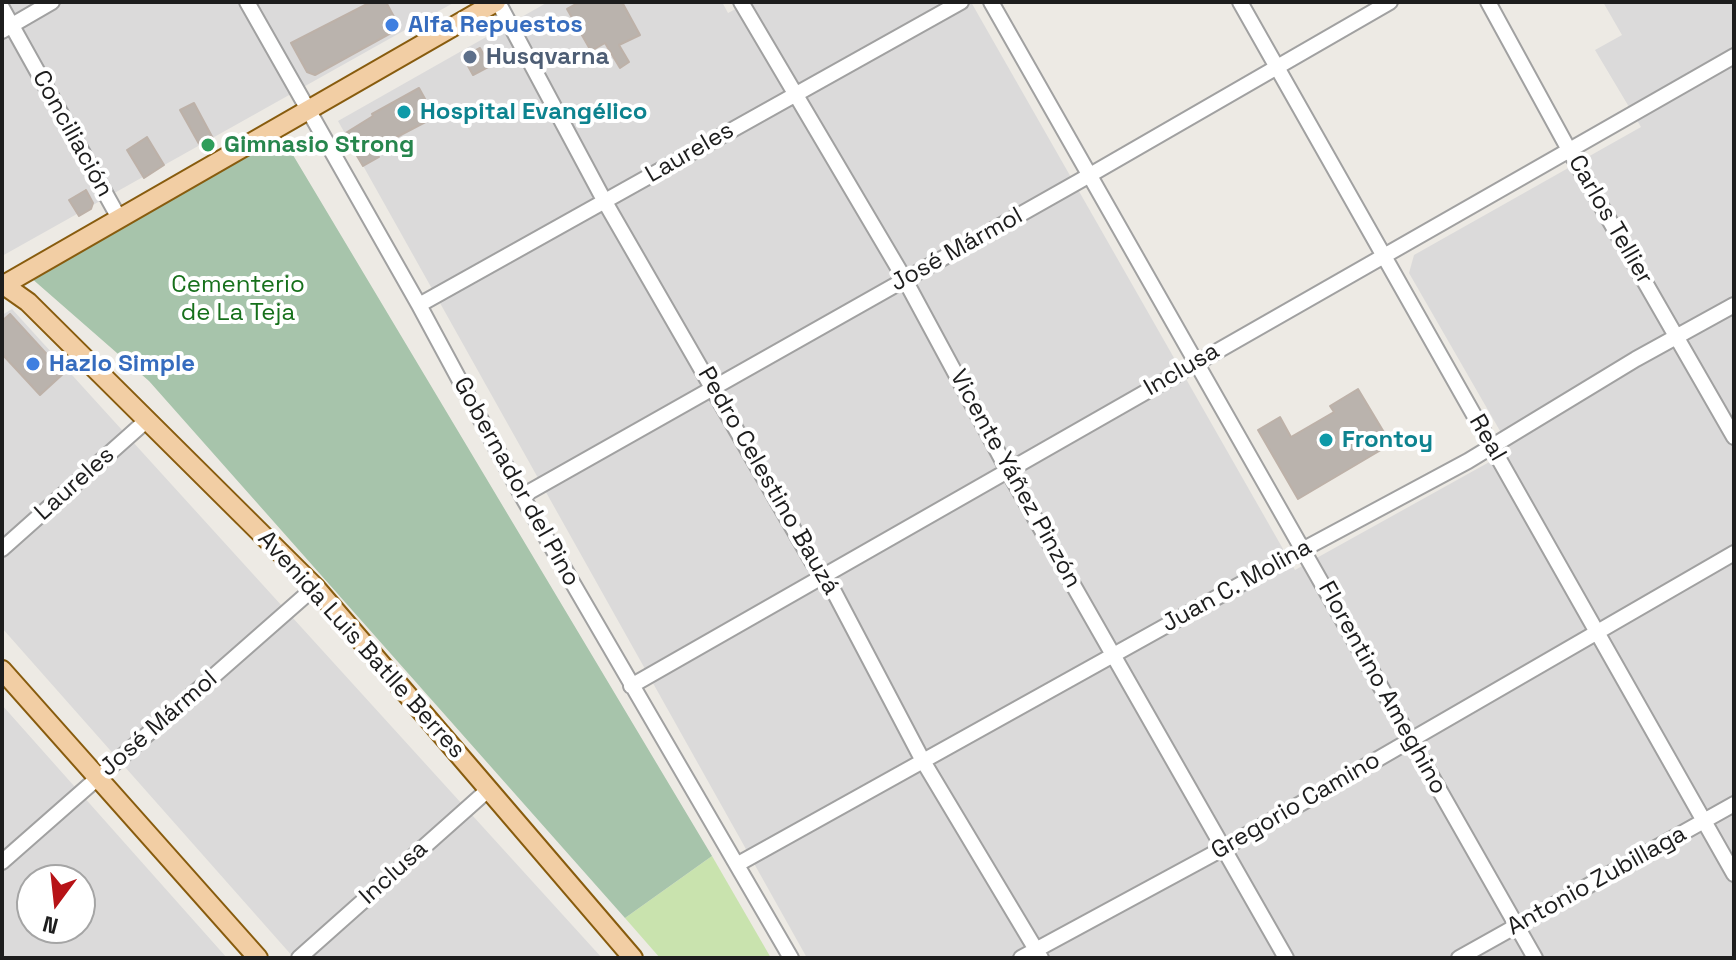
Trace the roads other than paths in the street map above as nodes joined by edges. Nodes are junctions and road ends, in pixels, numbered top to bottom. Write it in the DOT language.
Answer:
graph roads {
  1 [pos="52,2"];
  2 [pos="247,2"];
  3 [pos="497,2"];
  4 [pos="741,2"];
  5 [pos="961,2"];
  6 [pos="991,2"];
  7 [pos="1240,2"];
  8 [pos="1390,2"];
  9 [pos="1488,2"];
  10 [pos="2,8"];
  11 [pos="7,28"];
  12 [pos="1734,56"];
  13 [pos="1277,68"];
  14 [pos="795,92"];
  15 [pos="308,110"];
  16 [pos="1569,150"];
  17 [pos="1090,175"];
  18 [pos="605,202"];
  19 [pos="119,218"];
  20 [pos="1384,255"];
  21 [pos="904,278"];
  22 [pos="3,284"];
  23 [pos="419,305"];
  24 [pos="1734,305"];
  25 [pos="1677,338"];
  26 [pos="1196,362"];
  27 [pos="714,388"];
  28 [pos="147,420"];
  29 [pos="1734,437"];
  30 [pos="1491,445"];
  31 [pos="1007,469"];
  32 [pos="522,496"];
  33 [pos="2,549"];
  34 [pos="1302,550"];
  35 [pos="1734,553"];
  36 [pos="823,576"];
  37 [pos="315,587"];
  38 [pos="1597,633"];
  39 [pos="1115,655"];
  40 [pos="2,670"];
  41 [pos="631,686"];
  42 [pos="1410,740"];
  43 [pos="923,761"];
  44 [pos="97,779"];
  45 [pos="489,789"];
  46 [pos="1734,804"];
  47 [pos="1704,822"];
  48 [pos="1224,848"];
  49 [pos="2,862"];
  50 [pos="738,864"];
  51 [pos="1734,874"];
  52 [pos="1516,926"];
  53 [pos="1039,953"];
  54 [pos="258,958"];
  55 [pos="299,958"];
  56 [pos="633,958"];
  57 [pos="791,958"];
  58 [pos="1021,958"];
  59 [pos="1286,958"];
  60 [pos="1459,958"];
  61 [pos="1535,958"];
  1 -- 11 [label="street"];
  2 -- 15 [label="street, Gobernador del Pino"];
  3 -- 15 [label="main road"];
  3 -- 18 [label="street, Pedro Celestino Bauzá"];
  4 -- 14 [label="street, Vicente Yáñez Pinzón"];
  5 -- 14 [label="street, Laureles"];
  6 -- 17 [label="street, Florentino Ameghino"];
  7 -- 13 [label="street, Real"];
  8 -- 13 [label="street, José Mármol"];
  9 -- 16 [label="street, Carlos Tellier"];
  10 -- 11 [label="street, Conciliación"];
  11 -- 19 [label="street, Conciliación"];
  12 -- 16 [label="street, Inclusa"];
  13 -- 17 [label="street, José Mármol"];
  13 -- 20 [label="street, Real"];
  14 -- 18 [label="street, Laureles"];
  14 -- 21 [label="street, Vicente Yáñez Pinzón"];
  15 -- 19 [label="main road"];
  15 -- 23 [label="street, Gobernador del Pino"];
  16 -- 20 [label="street, Inclusa"];
  16 -- 25 [label="street, Carlos Tellier"];
  17 -- 21 [label="street, José Mármol"];
  17 -- 26 [label="street, Florentino Ameghino"];
  18 -- 23 [label="street, Laureles"];
  18 -- 27 [label="street, Pedro Celestino Bauzá"];
  19 -- 22 [label="main road"];
  20 -- 26 [label="street, Inclusa"];
  20 -- 30 [label="street, Real"];
  21 -- 27 [label="street, José Mármol"];
  21 -- 31 [label="street, Vicente Yáñez Pinzón"];
  22 -- 28 [label="main road, Avenida Luis Batlle Berres"];
  23 -- 32 [label="street, Gobernador del Pino"];
  24 -- 25 [label="street, Juan C. Molina"];
  25 -- 29 [label="street, Carlos Tellier"];
  25 -- 30 [label="street, Juan C. Molina"];
  26 -- 31 [label="street, Inclusa"];
  26 -- 34 [label="street, Florentino Ameghino"];
  27 -- 32 [label="street, José Mármol"];
  27 -- 36 [label="street, Pedro Celestino Bauzá"];
  28 -- 33 [label="street, Laureles"];
  28 -- 37 [label="main road, Avenida Luis Batlle Berres"];
  30 -- 34 [label="street, Juan C. Molina"];
  30 -- 38 [label="street, Real"];
  31 -- 36 [label="street, Inclusa"];
  31 -- 39 [label="street, Vicente Yáñez Pinzón"];
  32 -- 41 [label="street, Gobernador del Pino"];
  34 -- 39 [label="street, Juan C. Molina"];
  34 -- 42 [label="street, Florentino Ameghino"];
  35 -- 38 [label="street, Gregorio Camino"];
  36 -- 41 [label="street, Inclusa"];
  36 -- 43 [label="street, Pedro Celestino Bauzá"];
  37 -- 44 [label="street, José Mármol"];
  37 -- 45 [label="main road, Avenida Luis Batlle Berres"];
  38 -- 42 [label="street, Gregorio Camino"];
  38 -- 47 [label="street, Real"];
  39 -- 43 [label="street, Juan C. Molina"];
  39 -- 48 [label="street, Vicente Yáñez Pinzón"];
  40 -- 44 [label="main road"];
  41 -- 50 [label="street, Gobernador del Pino"];
  42 -- 48 [label="street, Gregorio Camino"];
  42 -- 52 [label="street, Florentino Ameghino"];
  43 -- 50 [label="street, Juan C. Molina"];
  43 -- 53 [label="street, Pedro Celestino Bauzá"];
  44 -- 49 [label="street, José Mármol"];
  44 -- 54 [label="main road"];
  45 -- 55 [label="street, Inclusa"];
  45 -- 56 [label="main road, Avenida Luis Batlle Berres"];
  46 -- 47 [label="street, Antonio Zubillaga"];
  47 -- 51 [label="street, Real"];
  47 -- 52 [label="street, Antonio Zubillaga"];
  48 -- 53 [label="street, Gregorio Camino"];
  48 -- 59 [label="street, Vicente Yáñez Pinzón"];
  50 -- 57 [label="street, Gobernador del Pino"];
  52 -- 60 [label="street, Antonio Zubillaga"];
  52 -- 61 [label="street, Florentino Ameghino"];
  53 -- 58 [label="street, Gregorio Camino"];
}
